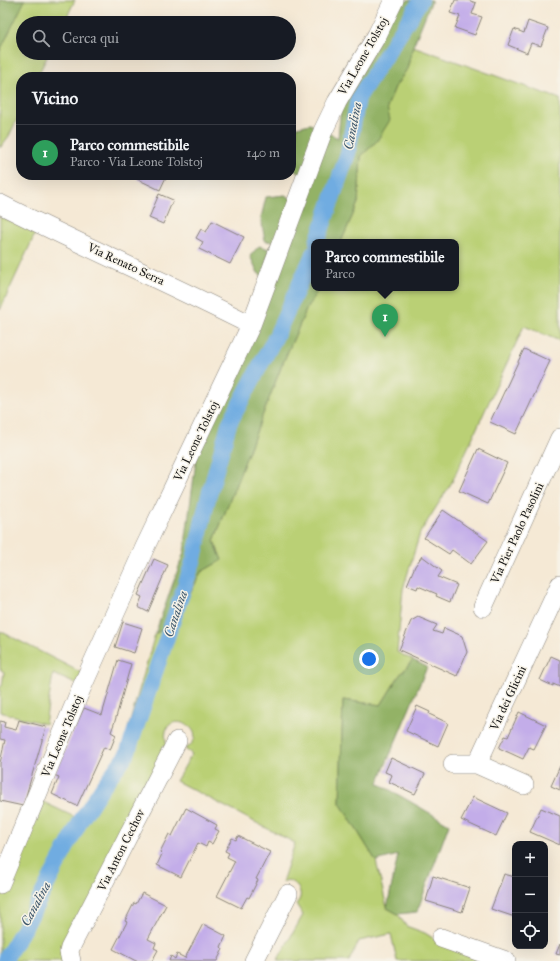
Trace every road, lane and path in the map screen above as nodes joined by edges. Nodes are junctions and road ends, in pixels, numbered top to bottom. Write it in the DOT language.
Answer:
graph roads {
  1 [pos="394,0"];
  2 [pos="0,204"];
  3 [pos="251,325"];
  4 [pos="560,438"];
  5 [pos="560,585"];
  6 [pos="483,607"];
  7 [pos="554,613"];
  8 [pos="177,741"];
  9 [pos="453,764"];
  10 [pos="478,764"];
  11 [pos="524,785"];
  12 [pos="0,884"];
  13 [pos="288,894"];
  14 [pos="441,938"];
  15 [pos="71,961"];
  16 [pos="254,961"];
  17 [pos="506,961"];
  1 -- 3 [label="street, Via Leone Tolstoj"];
  2 -- 3 [label="street, Via Renato Serra"];
  3 -- 12 [label="street, Via Leone Tolstoj"];
  4 -- 6 [label="street, Via Pier Paolo Pasolini"];
  5 -- 7 [label="street, Via dei Glicini"];
  7 -- 10 [label="street, Via dei Glicini"];
  8 -- 15 [label="street, Via Anton Cechov"];
  9 -- 10 [label="street"];
  10 -- 11 [label="street"];
  13 -- 16 [label="street"];
  14 -- 17 [label="street"];
}
